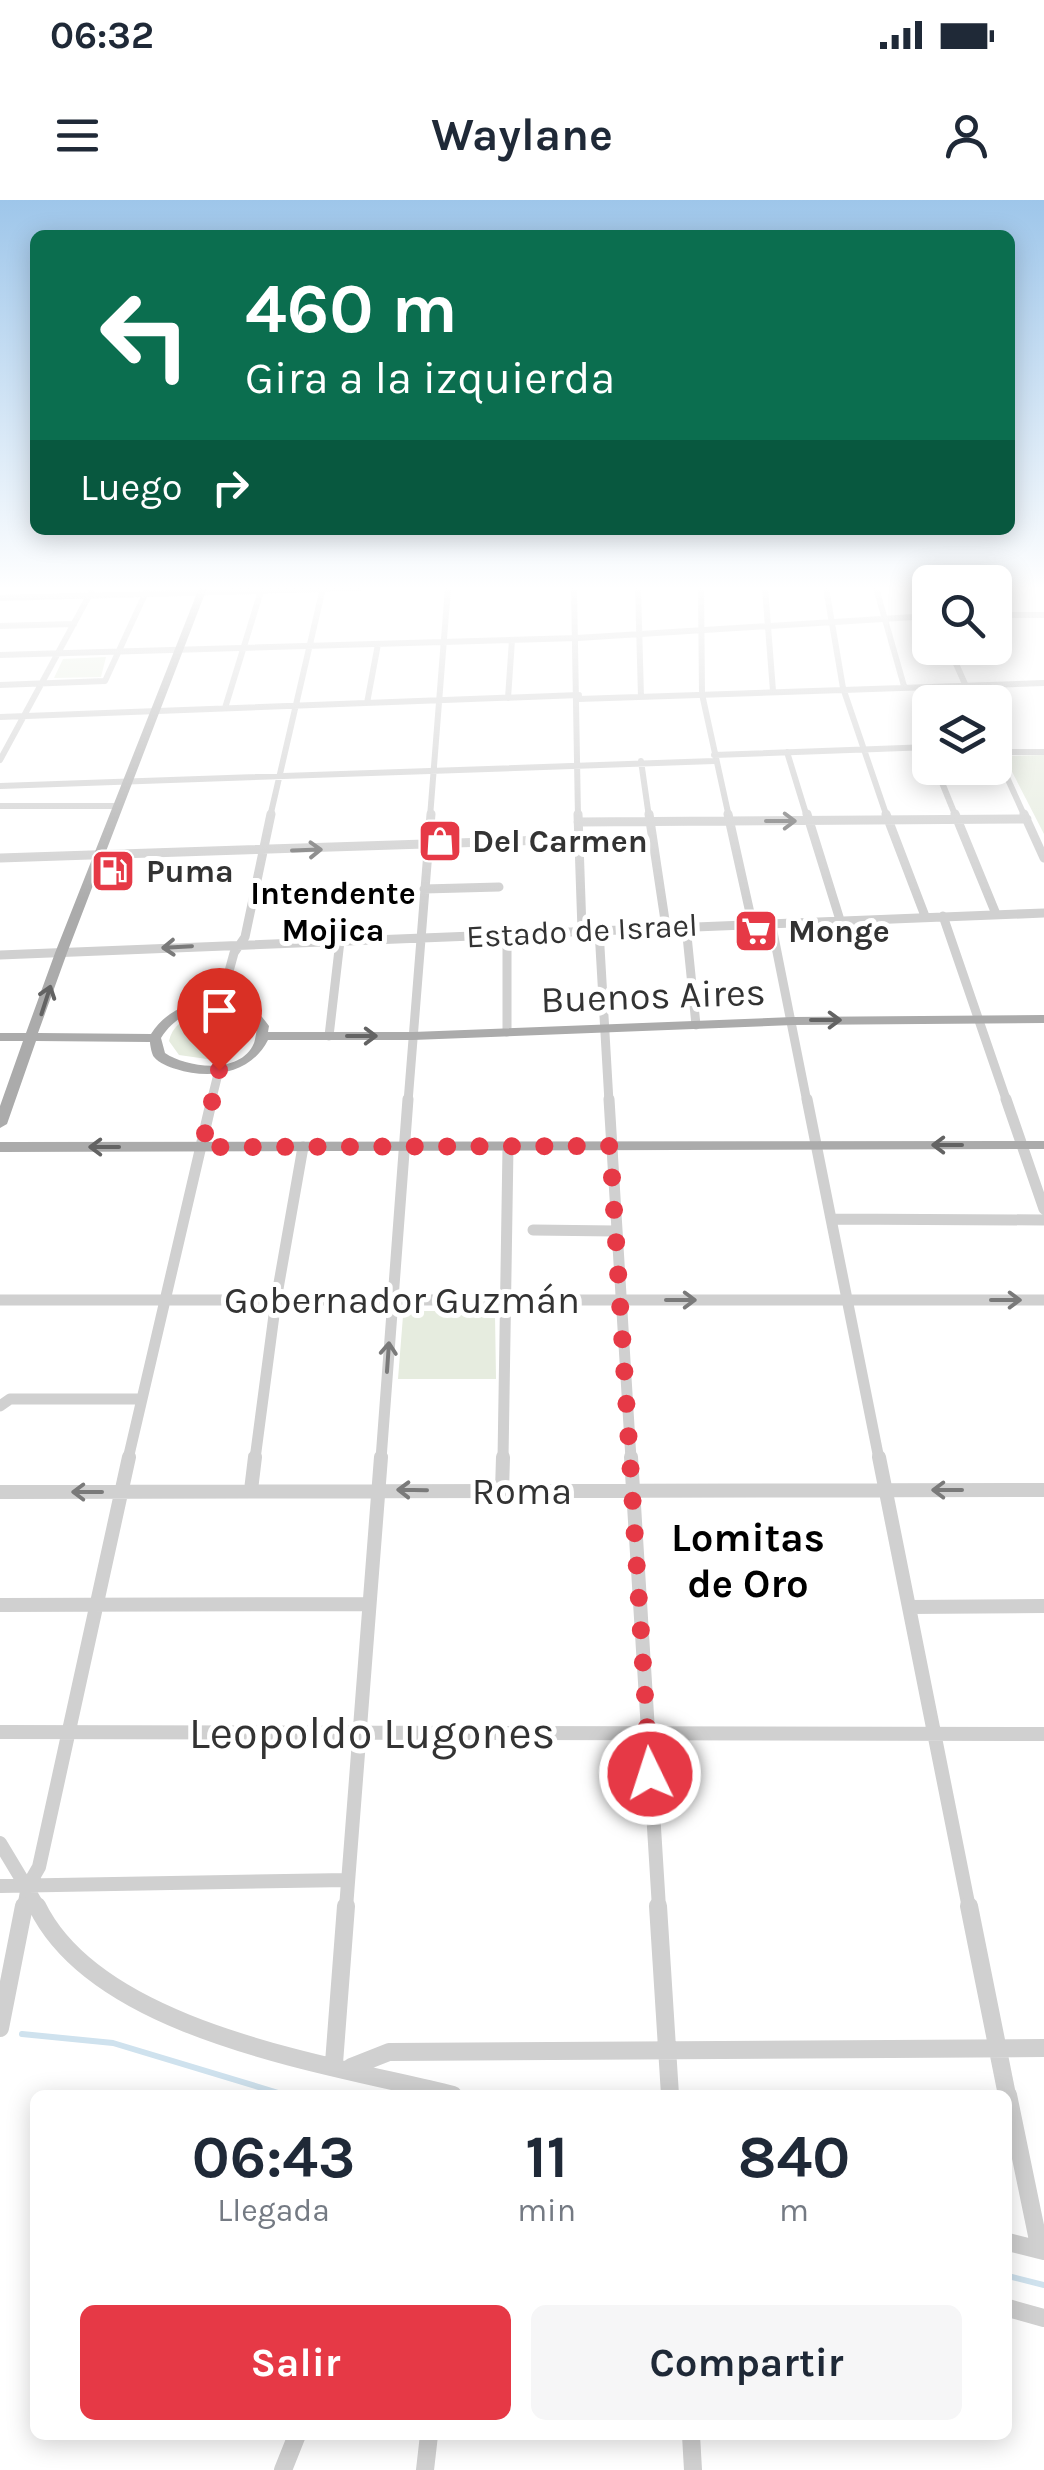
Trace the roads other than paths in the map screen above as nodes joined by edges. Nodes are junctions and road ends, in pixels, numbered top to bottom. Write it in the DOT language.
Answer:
graph roads {
  1 [pos="36,694"];
  2 [pos="163,694"];
  3 [pos="229,694"];
  4 [pos="296,694"];
  5 [pos="369,694"];
  6 [pos="440,694"];
  7 [pos="508,694"];
  8 [pos="579,694"];
  9 [pos="641,694"];
  10 [pos="702,694"];
  11 [pos="845,694"];
  12 [pos="579,697"];
  13 [pos="641,697"];
  14 [pos="508,698"];
  15 [pos="440,700"];
  16 [pos="367,703"];
  17 [pos="293,706"];
  18 [pos="224,708"];
  19 [pos="156,711"];
  20 [pos="26,716"];
  21 [pos="0,717"];
  22 [pos="861,750"];
  23 [pos="912,750"];
  24 [pos="786,752"];
  25 [pos="1012,752"];
  26 [pos="1044,752"];
  27 [pos="714,758"];
  28 [pos="0,760"];
  29 [pos="641,761"];
  30 [pos="579,763"];
  31 [pos="434,768"];
  32 [pos="280,775"];
  33 [pos="128,781"];
  34 [pos="943,785"];
  35 [pos="1010,785"];
  36 [pos="0,786"];
  37 [pos="0,806"];
  38 [pos="118,806"];
  39 [pos="1026,819"];
  40 [pos="890,820"];
  41 [pos="958,820"];
  42 [pos="810,821"];
  43 [pos="578,822"];
  44 [pos="650,822"];
  45 [pos="728,822"];
  46 [pos="576,839"];
  47 [pos="428,846"];
  48 [pos="262,852"];
  49 [pos="100,857"];
  50 [pos="0,858"];
  51 [pos="1044,858"];
  52 [pos="499,887"];
  53 [pos="424,889"];
  54 [pos="1044,913"];
  55 [pos="996,914"];
  56 [pos="925,916"];
  57 [pos="942,916"];
  58 [pos="840,920"];
  59 [pos="752,922"];
  60 [pos="771,922"];
  61 [pos="686,926"];
  62 [pos="666,927"];
  63 [pos="582,930"];
  64 [pos="599,930"];
  65 [pos="507,934"];
  66 [pos="420,938"];
  67 [pos="340,941"];
  68 [pos="238,944"];
  69 [pos="62,953"];
  70 [pos="0,955"];
  71 [pos="220,1004"];
  72 [pos="793,1020"];
  73 [pos="978,1020"];
  74 [pos="1044,1020"];
  75 [pos="696,1024"];
  76 [pos="605,1028"];
  77 [pos="507,1032"];
  78 [pos="0,1036"];
  79 [pos="264,1036"];
  80 [pos="329,1036"];
  81 [pos="413,1036"];
  82 [pos="34,1037"];
  83 [pos="155,1038"];
  84 [pos="219,1070"];
  85 [pos="0,1124"];
  86 [pos="814,1145"];
  87 [pos="1022,1145"];
  88 [pos="1044,1145"];
  89 [pos="610,1146"];
  90 [pos="0,1147"];
  91 [pos="202,1147"];
  92 [pos="302,1147"];
  93 [pos="406,1147"];
  94 [pos="508,1147"];
  95 [pos="1044,1209"];
  96 [pos="831,1219"];
  97 [pos="1044,1220"];
  98 [pos="533,1230"];
  99 [pos="615,1231"];
  100 [pos="392,1299"];
  101 [pos="0,1300"];
  102 [pos="276,1300"];
  103 [pos="505,1300"];
  104 [pos="620,1300"];
  105 [pos="848,1300"];
  106 [pos="1044,1300"];
  107 [pos="163,1301"];
  108 [pos="142,1400"];
  109 [pos="0,1406"];
  110 [pos="379,1489"];
  111 [pos="252,1490"];
  112 [pos="884,1490"];
  113 [pos="1044,1490"];
  114 [pos="0,1492"];
  115 [pos="123,1492"];
  116 [pos="502,1492"];
  117 [pos="632,1492"];
  118 [pos="368,1604"];
  119 [pos="0,1605"];
  120 [pos="99,1605"];
  121 [pos="1044,1606"];
  122 [pos="909,1607"];
  123 [pos="70,1731"];
  124 [pos="0,1732"];
  125 [pos="357,1734"];
  126 [pos="648,1734"];
  127 [pos="934,1734"];
  128 [pos="1044,1734"];
  129 [pos="0,1843"];
  130 [pos="347,1880"];
  131 [pos="0,1886"];
  132 [pos="28,1886"];
  133 [pos="0,2028"];
  134 [pos="998,2048"];
  135 [pos="1044,2048"];
  136 [pos="668,2053"];
  137 [pos="343,2065"];
  138 [pos="436,2090"];
  139 [pos="670,2090"];
  140 [pos="1007,2090"];
  141 [pos="1012,2113"];
  142 [pos="1012,2243"];
  143 [pos="1042,2250"];
  144 [pos="1012,2309"];
  145 [pos="1044,2318"];
  146 [pos="295,2440"];
  147 [pos="428,2440"];
  148 [pos="691,2440"];
  149 [pos="283,2470"];
  150 [pos="425,2470"];
  151 [pos="693,2470"];
  1 -- 20 [label="street"];
  2 -- 19 [label="main road"];
  3 -- 18 [label="street"];
  4 -- 17 [label="street"];
  5 -- 16 [label="street"];
  6 -- 15 [label="street"];
  7 -- 14 [label="street"];
  8 -- 12 [label="street"];
  9 -- 13 [label="street"];
  10 -- 13 [label="street"];
  10 -- 27 [label="street"];
  11 -- 22 [label="street"];
  12 -- 13 [label="street"];
  12 -- 14 [label="street"];
  12 -- 30 [label="street"];
  14 -- 15 [label="street"];
  15 -- 16 [label="street"];
  15 -- 31 [label="street"];
  16 -- 17 [label="street"];
  17 -- 18 [label="street"];
  17 -- 32 [label="street"];
  18 -- 19 [label="street"];
  19 -- 20 [label="street"];
  19 -- 33 [label="main road"];
  20 -- 21 [label="street"];
  20 -- 28 [label="street"];
  22 -- 23 [label="street"];
  22 -- 24 [label="street"];
  22 -- 40 [label="street"];
  24 -- 27 [label="street"];
  24 -- 42 [label="street"];
  25 -- 26 [label="street"];
  27 -- 29 [label="street"];
  27 -- 45 [label="street"];
  29 -- 30 [label="street"];
  29 -- 44 [label="street"];
  30 -- 31 [label="street"];
  30 -- 43 [label="street"];
  31 -- 32 [label="street"];
  31 -- 47 [label="street"];
  32 -- 33 [label="street"];
  32 -- 48 [label="street"];
  33 -- 36 [label="street"];
  33 -- 38 [label="main road"];
  34 -- 41 [label="street"];
  35 -- 39 [label="street"];
  37 -- 38 [label="street"];
  38 -- 49 [label="main road"];
  39 -- 41 [label="street"];
  39 -- 51 [label="street"];
  40 -- 41 [label="street"];
  40 -- 42 [label="street"];
  40 -- 56 [label="street"];
  41 -- 55 [label="street"];
  45 -- 42 [label="street, one-way"];
  42 -- 58 [label="street"];
  43 -- 44 [label="street"];
  43 -- 46 [label="street"];
  44 -- 45 [label="street"];
  44 -- 62 [label="street"];
  45 -- 59 [label="street"];
  46 -- 47 [label="street"];
  46 -- 63 [label="street"];
  48 -- 47 [label="street, one-way"];
  47 -- 53 [label="street"];
  48 -- 49 [label="street"];
  48 -- 68 [label="street"];
  49 -- 50 [label="street"];
  49 -- 69 [label="main road"];
  52 -- 53 [label="street"];
  53 -- 66 [label="street"];
  54 -- 55 [label="street, Estado de Israel"];
  55 -- 57 [label="street, Estado de Israel"];
  56 -- 57 [label="street, Estado de Israel"];
  56 -- 58 [label="street, Estado de Israel"];
  57 -- 73 [label="street"];
  58 -- 60 [label="street, Estado de Israel"];
  59 -- 60 [label="street, Estado de Israel"];
  59 -- 61 [label="street, Estado de Israel"];
  60 -- 72 [label="street"];
  61 -- 62 [label="street, Estado de Israel"];
  61 -- 75 [label="street"];
  62 -- 64 [label="street, Estado de Israel"];
  63 -- 64 [label="street, Estado de Israel"];
  63 -- 65 [label="street, Estado de Israel"];
  64 -- 76 [label="street"];
  65 -- 66 [label="street, Estado de Israel"];
  65 -- 77 [label="street"];
  66 -- 67 [label="street, Estado de Israel"];
  66 -- 81 [label="street"];
  67 -- 68 [label="street, Estado de Israel"];
  67 -- 80 [label="street"];
  68 -- 69 [label="street, Estado de Israel, one-way"];
  68 -- 71 [label="street"];
  69 -- 70 [label="street, Estado de Israel"];
  82 -- 69 [label="main road, one-way"];
  71 -- 79 [label="main road"];
  71 -- 83 [label="main road"];
  72 -- 73 [label="main road, Buenos Aires, one-way"];
  72 -- 75 [label="main road, Buenos Aires"];
  72 -- 86 [label="street"];
  73 -- 74 [label="main road, Buenos Aires"];
  73 -- 87 [label="street"];
  75 -- 76 [label="main road, Buenos Aires"];
  76 -- 77 [label="main road, Buenos Aires"];
  76 -- 89 [label="street"];
  77 -- 81 [label="main road, Buenos Aires"];
  78 -- 82 [label="main road"];
  79 -- 80 [label="main road, Buenos Aires"];
  79 -- 84 [label="main road"];
  80 -- 81 [label="main road, Buenos Aires, one-way"];
  81 -- 93 [label="street"];
  82 -- 83 [label="main road"];
  82 -- 85 [label="main road"];
  83 -- 84 [label="main road"];
  84 -- 91 [label="street"];
  87 -- 86 [label="main road, one-way"];
  86 -- 89 [label="main road"];
  86 -- 96 [label="street"];
  87 -- 88 [label="main road"];
  87 -- 95 [label="street"];
  89 -- 94 [label="main road"];
  89 -- 99 [label="street"];
  91 -- 90 [label="main road, one-way"];
  91 -- 92 [label="main road"];
  91 -- 107 [label="street"];
  92 -- 93 [label="main road"];
  92 -- 102 [label="street"];
  93 -- 94 [label="main road"];
  93 -- 100 [label="street"];
  94 -- 103 [label="street"];
  96 -- 97 [label="street"];
  96 -- 105 [label="street"];
  98 -- 99 [label="street"];
  99 -- 104 [label="street"];
  100 -- 102 [label="street, Gobernador Guzmán"];
  100 -- 103 [label="street, Gobernador Guzmán"];
  110 -- 100 [label="street, one-way"];
  101 -- 107 [label="street, Gobernador Guzmán"];
  102 -- 107 [label="street, Gobernador Guzmán"];
  102 -- 111 [label="street"];
  103 -- 104 [label="street, Gobernador Guzmán"];
  103 -- 116 [label="street"];
  104 -- 105 [label="street, Gobernador Guzmán, one-way"];
  104 -- 117 [label="street"];
  105 -- 106 [label="street, Gobernador Guzmán, one-way"];
  105 -- 112 [label="street"];
  107 -- 108 [label="street"];
  108 -- 109 [label="street"];
  108 -- 115 [label="street"];
  110 -- 111 [label="street, Roma"];
  116 -- 110 [label="street, Roma, one-way"];
  110 -- 118 [label="street"];
  111 -- 115 [label="street, Roma"];
  113 -- 112 [label="street, Roma, one-way"];
  112 -- 117 [label="street, Roma"];
  112 -- 122 [label="street"];
  115 -- 114 [label="street, Roma, one-way"];
  115 -- 120 [label="street"];
  116 -- 117 [label="street, Roma"];
  117 -- 126 [label="street"];
  118 -- 120 [label="street"];
  118 -- 125 [label="street"];
  119 -- 120 [label="street"];
  120 -- 123 [label="street"];
  121 -- 122 [label="street"];
  122 -- 127 [label="street"];
  123 -- 124 [label="street, Leopoldo Lugones"];
  123 -- 125 [label="street, Leopoldo Lugones"];
  123 -- 132 [label="street"];
  125 -- 126 [label="street, Leopoldo Lugones"];
  125 -- 130 [label="street"];
  126 -- 127 [label="street, Leopoldo Lugones"];
  126 -- 136 [label="street"];
  127 -- 128 [label="street, Leopoldo Lugones"];
  127 -- 134 [label="street"];
  129 -- 132 [label="street"];
  130 -- 132 [label="street"];
  130 -- 137 [label="street"];
  131 -- 132 [label="street"];
  132 -- 133 [label="street"];
  132 -- 137 [label="street"];
  134 -- 135 [label="street"];
  134 -- 136 [label="street"];
  134 -- 140 [label="street"];
  136 -- 137 [label="street"];
  136 -- 139 [label="street"];
  137 -- 138 [label="street"];
  141 -- 143 [label="street"];
  142 -- 143 [label="street"];
  144 -- 145 [label="street"];
  146 -- 149 [label="street"];
  147 -- 150 [label="street"];
  148 -- 151 [label="street"];
}
